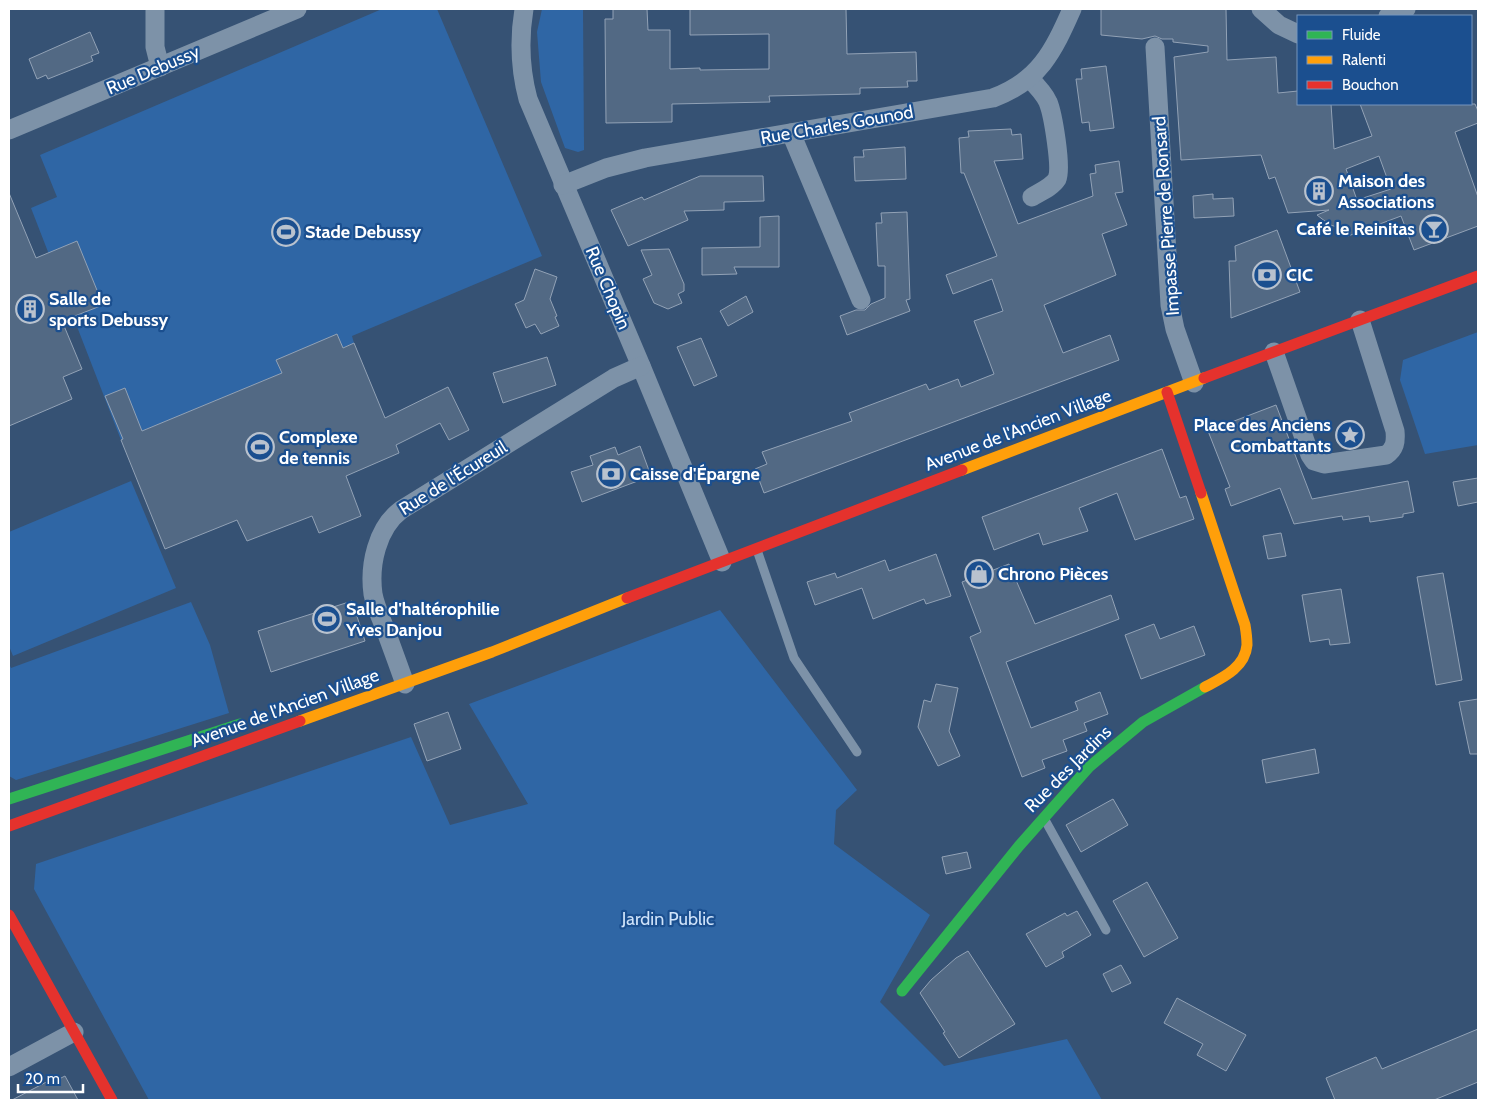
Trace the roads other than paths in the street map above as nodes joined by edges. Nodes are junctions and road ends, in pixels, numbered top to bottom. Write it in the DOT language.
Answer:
graph roads {
  1 [pos="155,9"];
  2 [pos="297,9"];
  3 [pos="524,9"];
  4 [pos="1072,9"];
  5 [pos="1260,9"];
  6 [pos="1406,9"];
  7 [pos="1391,15"];
  8 [pos="1297,34"];
  9 [pos="1155,47"];
  10 [pos="160,67"];
  11 [pos="1029,78"];
  12 [pos="9,130"];
  13 [pos="791,133"];
  14 [pos="563,185"];
  15 [pos="1032,197"];
  16 [pos="1478,276"];
  17 [pos="861,300"];
  18 [pos="1360,320"];
  19 [pos="1274,352"];
  20 [pos="641,366"];
  21 [pos="1194,383"];
  22 [pos="1167,392"];
  23 [pos="757,550"];
  24 [pos="722,562"];
  25 [pos="572,619"];
  26 [pos="515,631"];
  27 [pos="401,673"];
  28 [pos="249,721"];
  29 [pos="857,752"];
  30 [pos="9,799"];
  31 [pos="1043,818"];
  32 [pos="9,826"];
  33 [pos="9,914"];
  34 [pos="1106,930"];
  35 [pos="902,991"];
  36 [pos="74,1032"];
  37 [pos="9,1067"];
  38 [pos="112,1100"];
  1 -- 10 [label="street"];
  2 -- 10 [label="street, Rue Debussy"];
  3 -- 14 [label="street, Rue Chopin"];
  4 -- 11 [label="street, Rue Charles Gounod"];
  5 -- 8 [label="street"];
  6 -- 7 [label="street"];
  9 -- 21 [label="street, Impasse Pierre de Ronsard"];
  10 -- 12 [label="street, Rue Debussy"];
  11 -- 13 [label="street, Rue Charles Gounod"];
  11 -- 15 [label="street"];
  13 -- 14 [label="street, Rue Charles Gounod"];
  13 -- 17 [label="street"];
  14 -- 20 [label="street, Rue Chopin"];
  16 -- 18 [label="street, Avenue de l'Ancien Village"];
  18 -- 19 [label="street, Avenue de l'Ancien Village"];
  18 -- 19 [label="street"];
  19 -- 21 [label="street, Avenue de l'Ancien Village"];
  20 -- 24 [label="street, Rue Chopin"];
  20 -- 27 [label="street, Rue de l'Écureuil"];
  21 -- 22 [label="street, Avenue de l'Ancien Village"];
  22 -- 23 [label="street, Avenue de l'Ancien Village"];
  22 -- 31 [label="street, Rue des Jardins"];
  23 -- 24 [label="street, Avenue de l'Ancien Village"];
  23 -- 29 [label="lane"];
  24 -- 25 [label="street, Avenue de l'Ancien Village"];
  25 -- 26 [label="street, Avenue de l'Ancien Village"];
  25 -- 27 [label="street, Avenue de l'Ancien Village"];
  27 -- 32 [label="street, Avenue de l'Ancien Village"];
  28 -- 30 [label="street, Avenue de l'Ancien Village"];
  31 -- 34 [label="lane"];
  31 -- 35 [label="street, Rue des Jardins"];
  33 -- 36 [label="street"];
  36 -- 37 [label="street"];
  36 -- 38 [label="street"];
}
